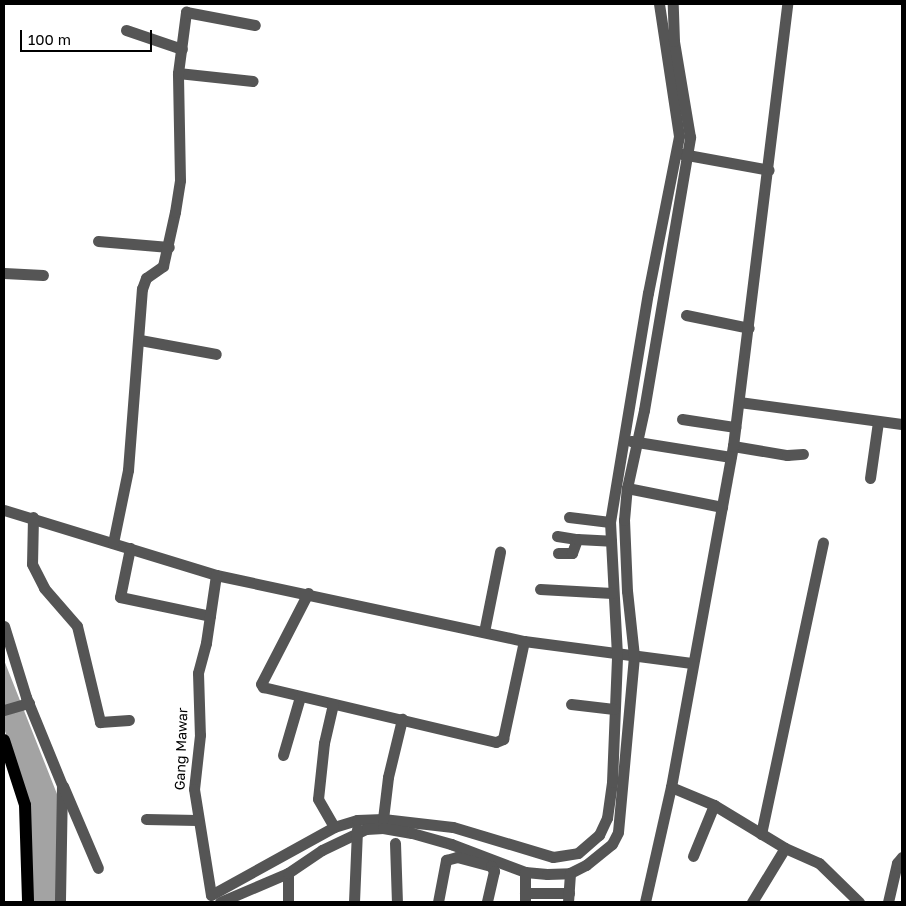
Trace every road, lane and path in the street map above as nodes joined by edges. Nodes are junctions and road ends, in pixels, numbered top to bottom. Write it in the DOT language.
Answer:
graph roads {
  1 [pos="659,4"];
  2 [pos="673,4"];
  3 [pos="787,4"];
  4 [pos="255,25"];
  5 [pos="126,30"];
  6 [pos="182,49"];
  7 [pos="178,73"];
  8 [pos="253,81"];
  9 [pos="682,154"];
  10 [pos="769,170"];
  11 [pos="98,241"];
  12 [pos="169,247"];
  13 [pos="4,273"];
  14 [pos="43,275"];
  15 [pos="686,315"];
  16 [pos="749,328"];
  17 [pos="140,340"];
  18 [pos="216,354"];
  19 [pos="739,402"];
  20 [pos="682,419"];
  21 [pos="878,422"];
  22 [pos="902,424"];
  23 [pos="735,427"];
  24 [pos="631,441"];
  25 [pos="732,452"];
  26 [pos="803,454"];
  27 [pos="624,478"];
  28 [pos="870,478"];
  29 [pos="722,507"];
  30 [pos="4,510"];
  31 [pos="33,517"];
  32 [pos="569,518"];
  33 [pos="610,522"];
  34 [pos="557,536"];
  35 [pos="577,538"];
  36 [pos="611,541"];
  37 [pos="113,543"];
  38 [pos="822,543"];
  39 [pos="130,548"];
  40 [pos="500,552"];
  41 [pos="558,554"];
  42 [pos="216,575"];
  43 [pos="540,589"];
  44 [pos="308,593"];
  45 [pos="612,594"];
  46 [pos="210,616"];
  47 [pos="4,626"];
  48 [pos="484,632"];
  49 [pos="524,641"];
  50 [pos="626,656"];
  51 [pos="692,663"];
  52 [pos="624,684"];
  53 [pos="300,697"];
  54 [pos="27,703"];
  55 [pos="333,704"];
  56 [pos="571,704"];
  57 [pos="614,709"];
  58 [pos="4,710"];
  59 [pos="402,719"];
  60 [pos="129,720"];
  61 [pos="4,740"];
  62 [pos="283,755"];
  63 [pos="619,775"];
  64 [pos="62,784"];
  65 [pos="671,787"];
  66 [pos="616,801"];
  67 [pos="714,805"];
  68 [pos="146,819"];
  69 [pos="383,819"];
  70 [pos="197,820"];
  71 [pos="357,827"];
  72 [pos="334,828"];
  73 [pos="762,834"];
  74 [pos="395,843"];
  75 [pos="785,848"];
  76 [pos="693,856"];
  77 [pos="902,857"];
  78 [pos="98,868"];
  79 [pos="525,872"];
  80 [pos="288,873"];
  81 [pos="570,873"];
  82 [pos="216,898"];
  83 [pos="525,898"];
  84 [pos="568,898"];
  85 [pos="28,902"];
  86 [pos="60,902"];
  87 [pos="288,902"];
  88 [pos="354,902"];
  89 [pos="397,902"];
  90 [pos="438,902"];
  91 [pos="487,902"];
  92 [pos="645,902"];
  93 [pos="752,902"];
  94 [pos="859,902"];
  95 [pos="888,902"];
  1 -- 9 [label="street"];
  2 -- 9 [label="street"];
  3 -- 10 [label="street"];
  4 -- 6 [label="street"];
  5 -- 6 [label="street"];
  6 -- 7 [label="street"];
  7 -- 8 [label="street"];
  7 -- 12 [label="street"];
  9 -- 10 [label="street"];
  9 -- 24 [label="street"];
  10 -- 16 [label="street"];
  11 -- 12 [label="street"];
  12 -- 17 [label="street"];
  13 -- 14 [label="street"];
  15 -- 16 [label="street"];
  16 -- 19 [label="street"];
  17 -- 18 [label="street"];
  17 -- 37 [label="street"];
  19 -- 21 [label="street"];
  19 -- 23 [label="street"];
  20 -- 23 [label="street"];
  21 -- 22 [label="street"];
  21 -- 28 [label="street"];
  23 -- 25 [label="street"];
  24 -- 25 [label="street"];
  24 -- 27 [label="street"];
  25 -- 26 [label="street"];
  25 -- 29 [label="street"];
  27 -- 29 [label="street"];
  27 -- 33 [label="street"];
  27 -- 50 [label="street"];
  29 -- 51 [label="street"];
  30 -- 31 [label="street"];
  31 -- 37 [label="street"];
  31 -- 60 [label="street"];
  32 -- 33 [label="street"];
  33 -- 36 [label="street"];
  34 -- 35 [label="street"];
  35 -- 36 [label="street"];
  35 -- 41 [label="street"];
  36 -- 45 [label="street"];
  37 -- 39 [label="street"];
  38 -- 73 [label="street"];
  39 -- 42 [label="street"];
  39 -- 46 [label="street"];
  40 -- 48 [label="street"];
  42 -- 44 [label="street"];
  42 -- 46 [label="street, Gang Mawar"];
  43 -- 45 [label="street"];
  44 -- 48 [label="street"];
  44 -- 53 [label="street"];
  45 -- 50 [label="street"];
  46 -- 70 [label="street, Gang Mawar"];
  47 -- 54 [label="street"];
  48 -- 49 [label="street"];
  49 -- 50 [label="street"];
  49 -- 59 [label="street"];
  50 -- 51 [label="street"];
  50 -- 52 [label="street"];
  50 -- 52 [label="street"];
  51 -- 65 [label="street"];
  52 -- 57 [label="street"];
  52 -- 63 [label="street"];
  53 -- 55 [label="street"];
  53 -- 62 [label="street"];
  54 -- 58 [label="street"];
  54 -- 64 [label="street"];
  55 -- 59 [label="street"];
  55 -- 72 [label="street"];
  56 -- 57 [label="street"];
  57 -- 63 [label="street"];
  59 -- 69 [label="street"];
  61 -- 85 [label="main road"];
  63 -- 66 [label="street"];
  64 -- 78 [label="street"];
  64 -- 86 [label="street"];
  65 -- 67 [label="street"];
  65 -- 92 [label="street"];
  66 -- 69 [label="street"];
  66 -- 81 [label="street"];
  67 -- 73 [label="street"];
  67 -- 76 [label="street"];
  68 -- 70 [label="street"];
  69 -- 71 [label="street"];
  70 -- 82 [label="street, Gang Mawar"];
  71 -- 72 [label="street"];
  71 -- 79 [label="street"];
  71 -- 80 [label="street"];
  71 -- 88 [label="street"];
  72 -- 82 [label="street"];
  73 -- 75 [label="street"];
  74 -- 89 [label="street"];
  75 -- 93 [label="street"];
  75 -- 94 [label="street"];
  77 -- 95 [label="street"];
  79 -- 81 [label="street"];
  79 -- 83 [label="street"];
  80 -- 82 [label="street"];
  80 -- 87 [label="street"];
  81 -- 84 [label="street"];
  83 -- 84 [label="street"];
  90 -- 91 [label="street"];
}
